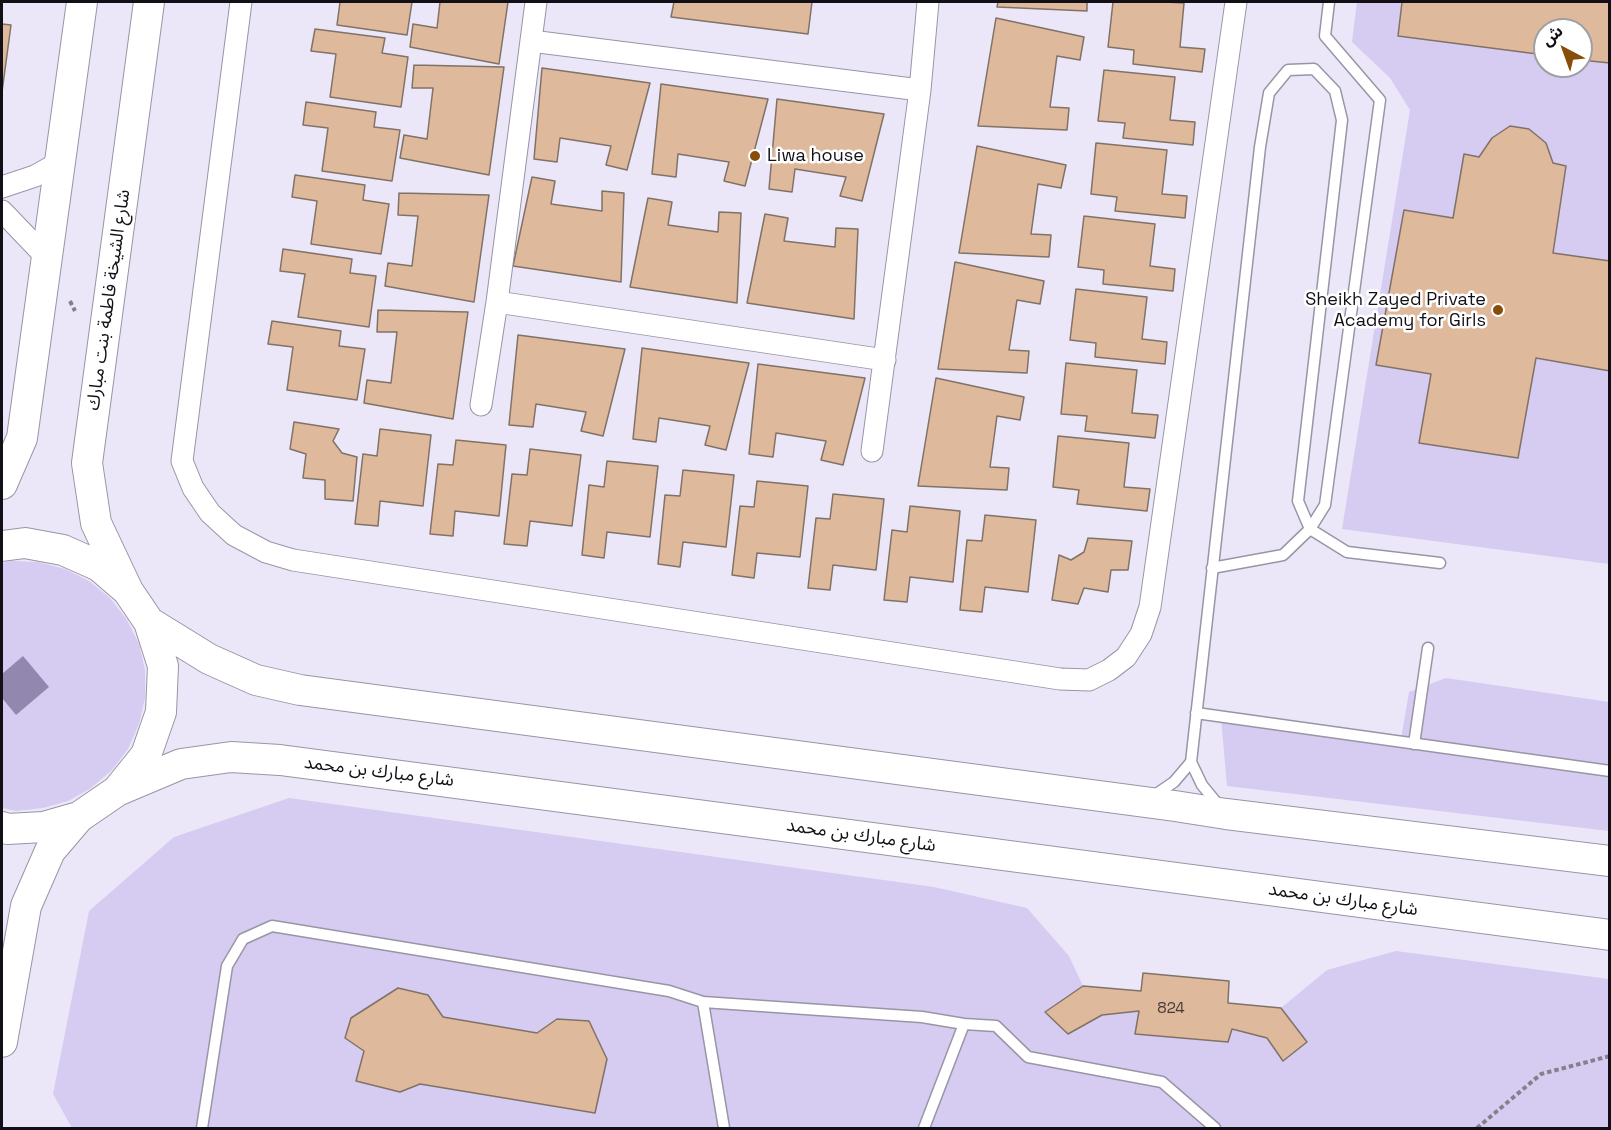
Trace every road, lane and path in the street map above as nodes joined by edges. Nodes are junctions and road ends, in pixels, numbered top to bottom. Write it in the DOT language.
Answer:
graph roads {
  1 [pos="82,2"];
  2 [pos="149,2"];
  3 [pos="241,2"];
  4 [pos="536,2"];
  5 [pos="928,2"];
  6 [pos="1236,2"];
  7 [pos="1329,2"];
  8 [pos="531,40"];
  9 [pos="920,90"];
  10 [pos="60,162"];
  11 [pos="2,187"];
  12 [pos="2,212"];
  13 [pos="47,258"];
  14 [pos="69,299"];
  15 [pos="497,302"];
  16 [pos="75,311"];
  17 [pos="885,360"];
  18 [pos="482,405"];
  19 [pos="872,451"];
  20 [pos="2,484"];
  21 [pos="1310,529"];
  22 [pos="2,546"];
  23 [pos="1440,563"];
  24 [pos="1212,568"];
  25 [pos="128,591"];
  26 [pos="149,622"];
  27 [pos="1428,648"];
  28 [pos="1196,713"];
  29 [pos="1414,744"];
  30 [pos="1191,762"];
  31 [pos="1610,771"];
  32 [pos="117,791"];
  33 [pos="1141,801"];
  34 [pos="1226,814"];
  35 [pos="79,817"];
  36 [pos="2,827"];
  37 [pos="1610,861"];
  38 [pos="1610,935"];
  39 [pos="703,1002"];
  40 [pos="964,1024"];
  41 [pos="2,1041"];
  42 [pos="1610,1056"];
  43 [pos="202,1128"];
  44 [pos="724,1128"];
  45 [pos="924,1128"];
  46 [pos="1215,1128"];
  47 [pos="1477,1128"];
  1 -- 10 [label="main road"];
  2 -- 25 [label="main road, شارع الشيخة فاطمة بنت مبارك"];
  3 -- 6 [label="street"];
  4 -- 8 [label="street"];
  5 -- 9 [label="street"];
  7 -- 21 [label="lane"];
  8 -- 9 [label="street"];
  8 -- 15 [label="street"];
  9 -- 17 [label="street"];
  10 -- 11 [label="street"];
  10 -- 13 [label="main road"];
  12 -- 13 [label="street"];
  13 -- 20 [label="main road"];
  14 -- 16 [label="path"];
  15 -- 17 [label="street"];
  15 -- 18 [label="street"];
  17 -- 19 [label="street"];
  21 -- 23 [label="lane"];
  21 -- 24 [label="lane"];
  21 -- 24 [label="lane"];
  22 -- 25 [label="main road"];
  24 -- 28 [label="lane"];
  25 -- 26 [label="main road"];
  26 -- 32 [label="main road"];
  26 -- 33 [label="main road"];
  27 -- 29 [label="lane"];
  28 -- 29 [label="lane"];
  28 -- 30 [label="lane"];
  29 -- 31 [label="lane"];
  30 -- 33 [label="lane"];
  30 -- 34 [label="lane"];
  32 -- 35 [label="main road"];
  32 -- 38 [label="main road, شارع مبارك بن محمد"];
  33 -- 34 [label="main road"];
  34 -- 37 [label="main road"];
  35 -- 36 [label="main road"];
  35 -- 41 [label="main road"];
  39 -- 40 [label="lane"];
  39 -- 43 [label="lane"];
  39 -- 44 [label="lane"];
  40 -- 45 [label="lane"];
  40 -- 46 [label="lane"];
  42 -- 47 [label="path"];
}
